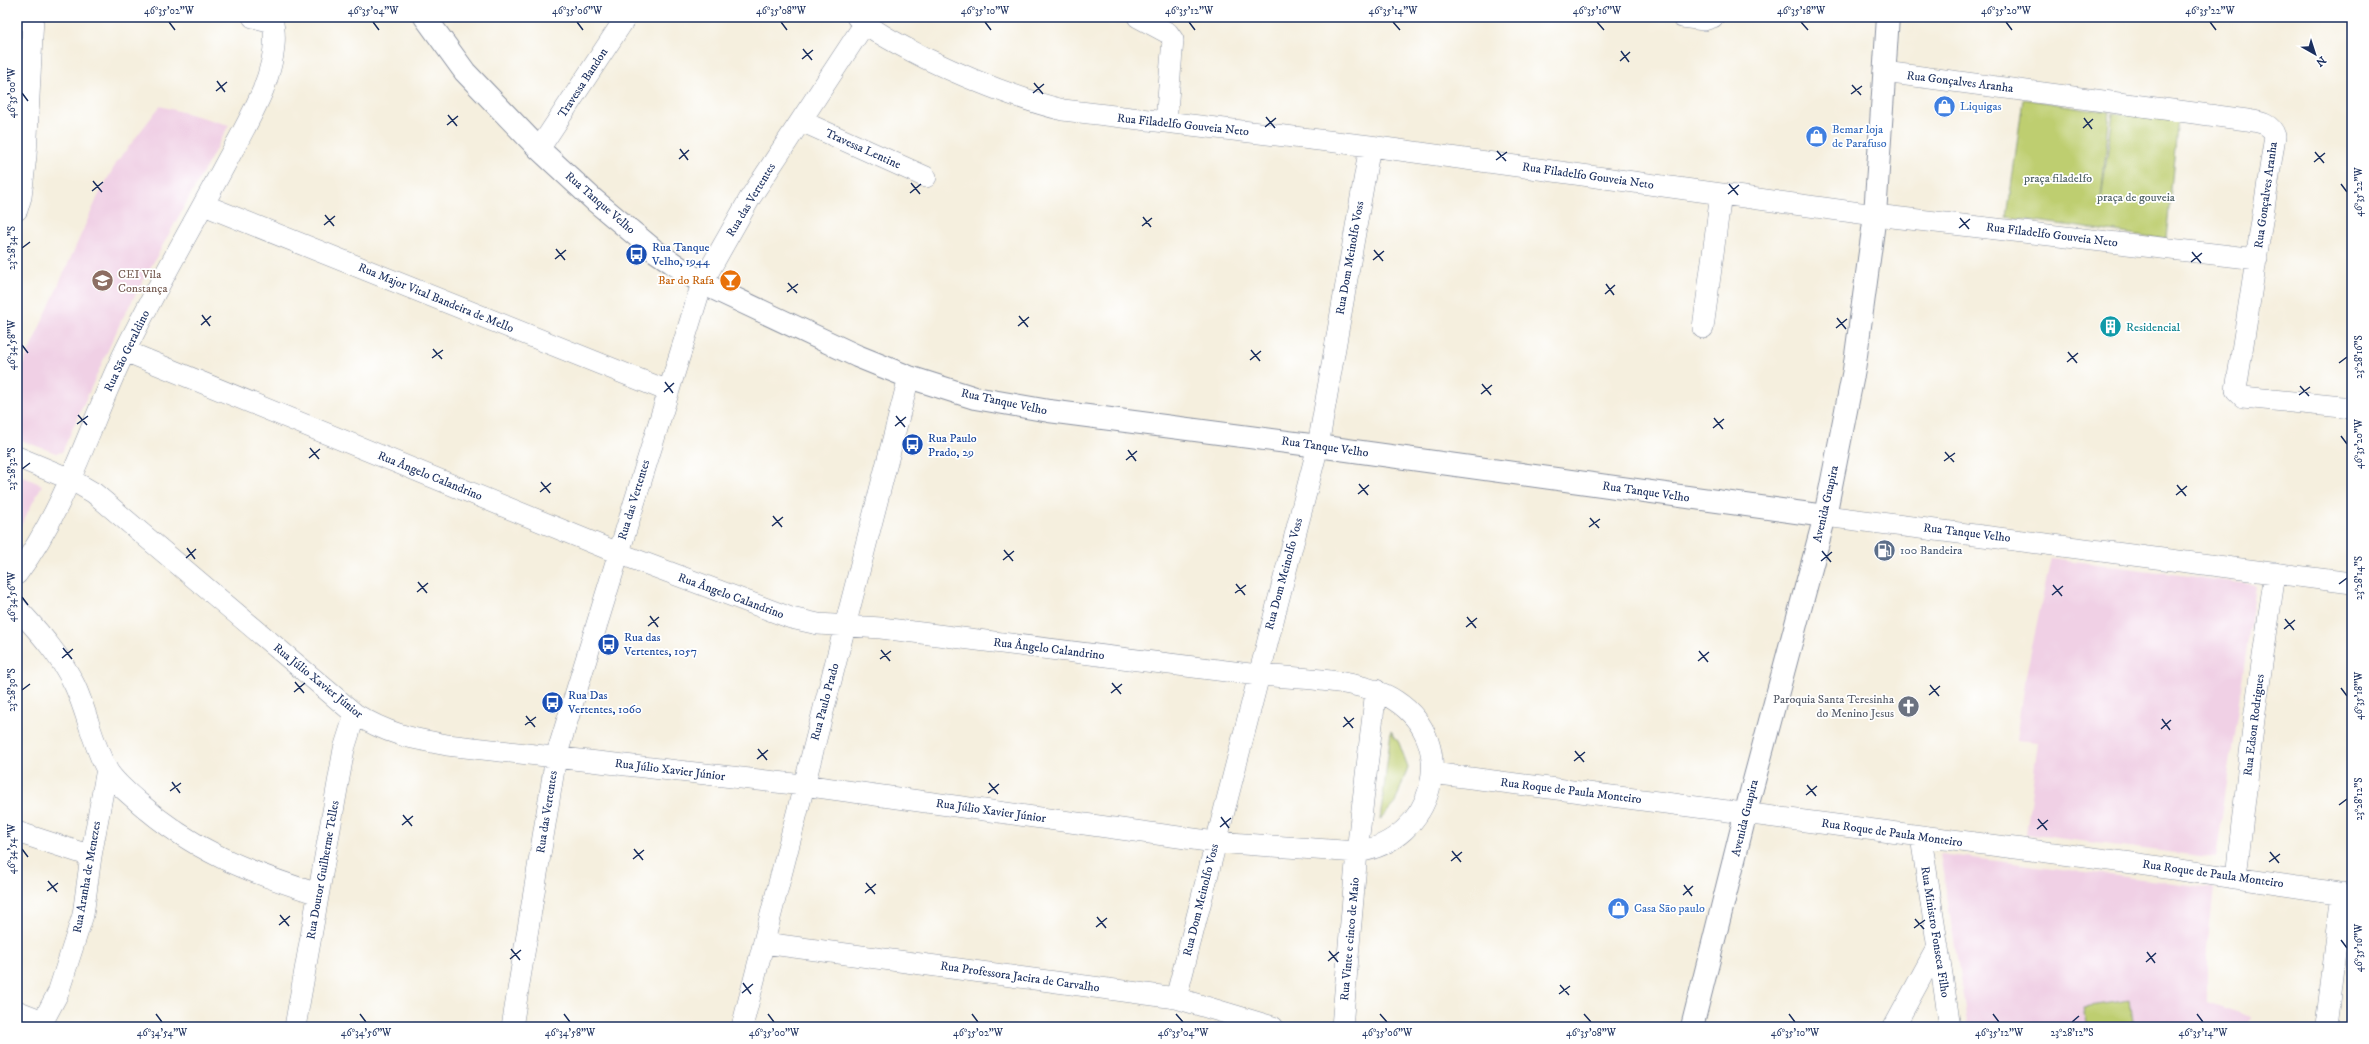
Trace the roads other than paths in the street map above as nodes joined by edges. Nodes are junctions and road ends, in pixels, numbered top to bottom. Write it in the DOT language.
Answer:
graph roads {
  1 [pos="33,17"];
  2 [pos="253,17"];
  3 [pos="425,17"];
  4 [pos="626,17"];
  5 [pos="1138,17"];
  6 [pos="1682,17"];
  7 [pos="1713,17"];
  8 [pos="1888,17"];
  9 [pos="272,19"];
  10 [pos="863,19"];
  11 [pos="24,64"];
  12 [pos="1884,72"];
  13 [pos="801,121"];
  14 [pos="1166,122"];
  15 [pos="1370,146"];
  16 [pos="539,149"];
  17 [pos="926,177"];
  18 [pos="1721,194"];
  19 [pos="204,205"];
  20 [pos="17,210"];
  21 [pos="1875,215"];
  22 [pos="2257,259"];
  23 [pos="702,283"];
  24 [pos="1703,328"];
  25 [pos="125,351"];
  26 [pos="909,378"];
  27 [pos="668,391"];
  28 [pos="2352,408"];
  29 [pos="1318,446"];
  30 [pos="17,456"];
  31 [pos="70,479"];
  32 [pos="1825,516"];
  33 [pos="618,553"];
  34 [pos="2275,573"];
  35 [pos="17,574"];
  36 [pos="2352,583"];
  37 [pos="17,608"];
  38 [pos="845,625"];
  39 [pos="1258,675"];
  40 [pos="1376,690"];
  41 [pos="355,714"];
  42 [pos="556,757"];
  43 [pos="107,769"];
  44 [pos="1432,773"];
  45 [pos="803,785"];
  46 [pos="1745,813"];
  47 [pos="17,832"];
  48 [pos="1921,837"];
  49 [pos="1216,842"];
  50 [pos="1357,852"];
  51 [pos="91,856"];
  52 [pos="2236,877"];
  53 [pos="318,894"];
  54 [pos="2347,894"];
  55 [pos="764,943"];
  56 [pos="1938,946"];
  57 [pos="1176,998"];
  58 [pos="17,1011"];
  59 [pos="42,1024"];
  60 [pos="294,1027"];
  61 [pos="512,1027"];
  62 [pos="742,1027"];
  63 [pos="1273,1027"];
  64 [pos="1342,1027"];
  65 [pos="1692,1027"];
  66 [pos="1894,1027"];
  67 [pos="1950,1027"];
  68 [pos="2326,1027"];
  1 -- 11 [label="street"];
  2 -- 9 [label="street"];
  3 -- 16 [label="street, Rua Tanque Velho"];
  4 -- 16 [label="street, Travessa Bandon"];
  5 -- 14 [label="street"];
  6 -- 7 [label="street"];
  8 -- 12 [label="street, Avenida Guapira"];
  9 -- 19 [label="street, Rua São Geraldino"];
  10 -- 13 [label="street, Rua das Vertentes"];
  10 -- 14 [label="street, Rua Filadelfo Gouveia Neto"];
  11 -- 20 [label="street"];
  12 -- 21 [label="street, Avenida Guapira"];
  12 -- 22 [label="street, Rua Gonçalves Aranha"];
  13 -- 17 [label="street, Travessa Lentine"];
  13 -- 23 [label="street, Rua das Vertentes"];
  14 -- 15 [label="street, Rua Filadelfo Gouveia Neto"];
  15 -- 18 [label="street, Rua Filadelfo Gouveia Neto"];
  15 -- 29 [label="street, Rua Dom Meinolfo Voss"];
  16 -- 23 [label="street, Rua Tanque Velho"];
  18 -- 21 [label="street, Rua Filadelfo Gouveia Neto"];
  18 -- 24 [label="street"];
  19 -- 25 [label="street, Rua São Geraldino"];
  19 -- 27 [label="street, Rua Major Vital Bandeira de Mello"];
  21 -- 22 [label="street, Rua Filadelfo Gouveia Neto"];
  21 -- 32 [label="street, Avenida Guapira"];
  22 -- 28 [label="street, Rua Gonçalves Aranha"];
  23 -- 26 [label="street, Rua Tanque Velho"];
  23 -- 27 [label="street, Rua das Vertentes"];
  25 -- 31 [label="street, Rua São Geraldino"];
  25 -- 33 [label="street, Rua Ângelo Calandrino"];
  26 -- 29 [label="street, Rua Tanque Velho"];
  26 -- 38 [label="street, Rua Paulo Prado"];
  27 -- 33 [label="street, Rua das Vertentes"];
  29 -- 32 [label="street, Rua Tanque Velho"];
  29 -- 39 [label="street, Rua Dom Meinolfo Voss"];
  30 -- 31 [label="street, Rua Júlio Xavier Júnior"];
  31 -- 35 [label="street, Rua São Geraldino"];
  31 -- 41 [label="street, Rua Júlio Xavier Júnior"];
  32 -- 34 [label="street, Rua Tanque Velho"];
  32 -- 46 [label="street, Avenida Guapira"];
  33 -- 38 [label="street, Rua Ângelo Calandrino"];
  33 -- 42 [label="street, Rua das Vertentes"];
  34 -- 36 [label="street, Rua Tanque Velho"];
  34 -- 52 [label="street, Rua Edson Rodrigues"];
  37 -- 43 [label="street"];
  38 -- 39 [label="street, Rua Ângelo Calandrino"];
  38 -- 45 [label="street, Rua Paulo Prado"];
  39 -- 40 [label="street, Rua Ângelo Calandrino"];
  39 -- 49 [label="street, Rua Dom Meinolfo Voss"];
  40 -- 44 [label="street, Rua Ângelo Calandrino"];
  40 -- 50 [label="street, Rua Vinte e cinco de Maio"];
  41 -- 42 [label="street, Rua Júlio Xavier Júnior"];
  41 -- 53 [label="street, Rua Doutor Guilherme Telles"];
  42 -- 45 [label="street, Rua Júlio Xavier Júnior"];
  42 -- 61 [label="street, Rua das Vertentes"];
  43 -- 51 [label="street, Rua Aranha de Menezes"];
  43 -- 53 [label="street"];
  44 -- 46 [label="street, Rua Roque de Paula Monteiro"];
  44 -- 50 [label="street, Rua Júlio Xavier Júnior"];
  45 -- 49 [label="street, Rua Júlio Xavier Júnior"];
  45 -- 55 [label="street, Rua Paulo Prado"];
  46 -- 48 [label="street, Rua Roque de Paula Monteiro"];
  46 -- 65 [label="street, Avenida Guapira"];
  47 -- 51 [label="street"];
  48 -- 52 [label="street, Rua Roque de Paula Monteiro"];
  48 -- 56 [label="street, Rua Ministro Fonseca Filho"];
  49 -- 50 [label="street, Rua Júlio Xavier Júnior"];
  49 -- 57 [label="street, Rua Dom Meinolfo Voss"];
  50 -- 64 [label="street, Rua Vinte e cinco de Maio"];
  51 -- 59 [label="street, Rua Aranha de Menezes"];
  52 -- 54 [label="street, Rua Roque de Paula Monteiro"];
  53 -- 60 [label="street, Rua Doutor Guilherme Telles"];
  54 -- 68 [label="street"];
  55 -- 57 [label="street, Rua Professora Jacira de Carvalho"];
  55 -- 62 [label="street, Rua Paulo Prado"];
  56 -- 66 [label="street"];
  56 -- 67 [label="street, Rua Ministro Fonseca Filho"];
  57 -- 63 [label="street, Rua Professora Jacira de Carvalho"];
  58 -- 59 [label="street"];
}
